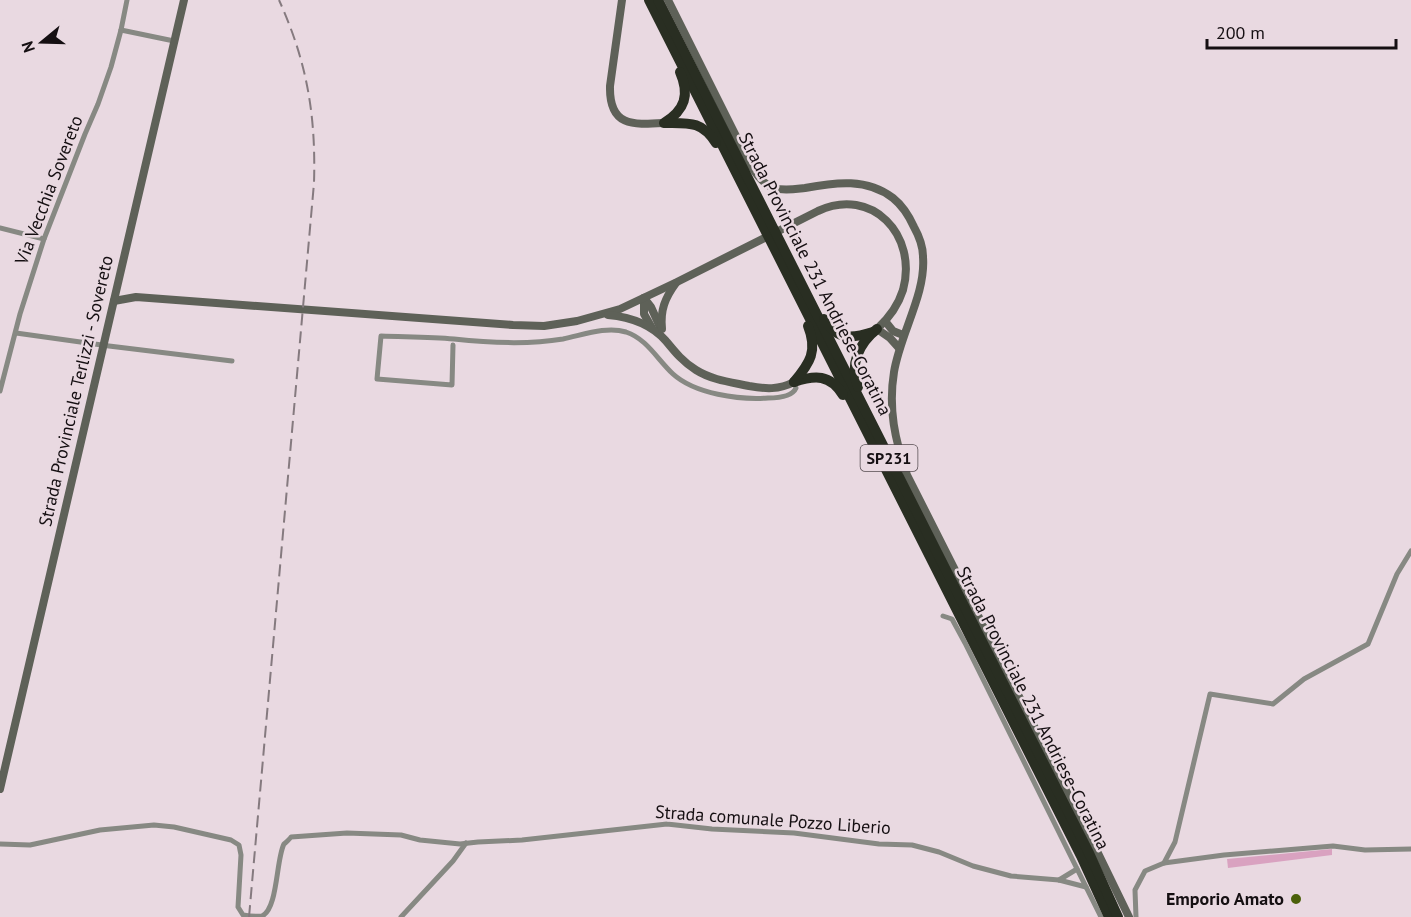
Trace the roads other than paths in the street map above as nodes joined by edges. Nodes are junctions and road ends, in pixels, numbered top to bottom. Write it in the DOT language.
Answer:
graph roads {
  1 [pos="127,0"];
  2 [pos="184,0"];
  3 [pos="622,0"];
  4 [pos="653,0"];
  5 [pos="668,0"];
  6 [pos="121,30"];
  7 [pos="174,41"];
  8 [pos="664,123"];
  9 [pos="744,188"];
  10 [pos="0,228"];
  11 [pos="44,239"];
  12 [pos="781,252"];
  13 [pos="677,282"];
  14 [pos="116,291"];
  15 [pos="136,297"];
  16 [pos="644,298"];
  17 [pos="114,301"];
  18 [pos="602,315"];
  19 [pos="878,327"];
  20 [pos="658,330"];
  21 [pos="16,333"];
  22 [pos="903,335"];
  23 [pos="104,345"];
  24 [pos="453,345"];
  25 [pos="899,348"];
  26 [pos="232,361"];
  27 [pos="794,382"];
  28 [pos="0,391"];
  29 [pos="890,469"];
  30 [pos="1411,551"];
  31 [pos="943,616"];
  32 [pos="0,789"];
  33 [pos="466,843"];
  34 [pos="0,844"];
  35 [pos="1411,849"];
  36 [pos="1164,863"];
  37 [pos="1077,869"];
  38 [pos="1059,880"];
  39 [pos="1086,887"];
  40 [pos="1097,909"];
  41 [pos="401,917"];
  42 [pos="1094,917"];
  43 [pos="1101,917"];
  44 [pos="1109,917"];
  45 [pos="1118,917"];
  46 [pos="1129,917"];
  47 [pos="1136,917"];
  1 -- 6 [label="street, Via Vecchia Sovereto"];
  2 -- 7 [label="main road, Strada Provinciale Terlizzi - Sovereto"];
  3 -- 8 [label="main road"];
  4 -- 8 [label="highway"];
  4 -- 9 [label="highway, Strada Provinciale 231 Andriese-Coratina / SP231"];
  4 -- 12 [label="highway, Strada Provinciale 231 Andriese-Coratina / SP231"];
  5 -- 22 [label="main road"];
  6 -- 7 [label="street"];
  6 -- 11 [label="street, Via Vecchia Sovereto"];
  7 -- 14 [label="main road, Strada Provinciale Terlizzi - Sovereto"];
  8 -- 9 [label="highway"];
  9 -- 12 [label="highway, Strada Provinciale 231 Andriese-Coratina / SP231"];
  10 -- 11 [label="street"];
  11 -- 21 [label="street, Via Vecchia Sovereto"];
  12 -- 19 [label="highway, SP231"];
  12 -- 27 [label="highway, SP231"];
  12 -- 29 [label="highway, Strada Provinciale 231 Andriese-Coratina / SP231"];
  13 -- 16 [label="main road"];
  13 -- 19 [label="main road"];
  13 -- 20 [label="main road"];
  14 -- 15 [label="main road"];
  14 -- 17 [label="main road, Strada Provinciale Terlizzi - Sovereto"];
  15 -- 17 [label="main road"];
  15 -- 18 [label="main road"];
  16 -- 18 [label="main road"];
  16 -- 20 [label="main road"];
  17 -- 23 [label="main road, Strada Provinciale Terlizzi - Sovereto"];
  18 -- 20 [label="main road"];
  19 -- 22 [label="main road"];
  19 -- 25 [label="main road"];
  19 -- 29 [label="highway, SP231"];
  20 -- 27 [label="main road"];
  21 -- 23 [label="street"];
  21 -- 28 [label="street, Via Vecchia Sovereto"];
  22 -- 25 [label="main road"];
  23 -- 26 [label="street"];
  23 -- 32 [label="main road, Strada Provinciale Terlizzi - Sovereto"];
  24 -- 27 [label="street"];
  25 -- 46 [label="main road"];
  27 -- 29 [label="highway, SP231"];
  29 -- 44 [label="highway, Strada Provinciale 231 Andriese-Coratina / SP231"];
  29 -- 45 [label="highway, Strada Provinciale 231 Andriese-Coratina / SP231"];
  30 -- 36 [label="street"];
  31 -- 37 [label="street"];
  33 -- 34 [label="street, Strada comunale Pozzo Liberio"];
  33 -- 38 [label="street, Strada comunale Pozzo Liberio"];
  33 -- 41 [label="street"];
  35 -- 36 [label="street"];
  36 -- 47 [label="street"];
  37 -- 38 [label="street"];
  37 -- 39 [label="street"];
  38 -- 39 [label="street, Strada comunale Pozzo Liberio"];
  39 -- 40 [label="street"];
  40 -- 42 [label="street"];
  40 -- 43 [label="street"];
}
